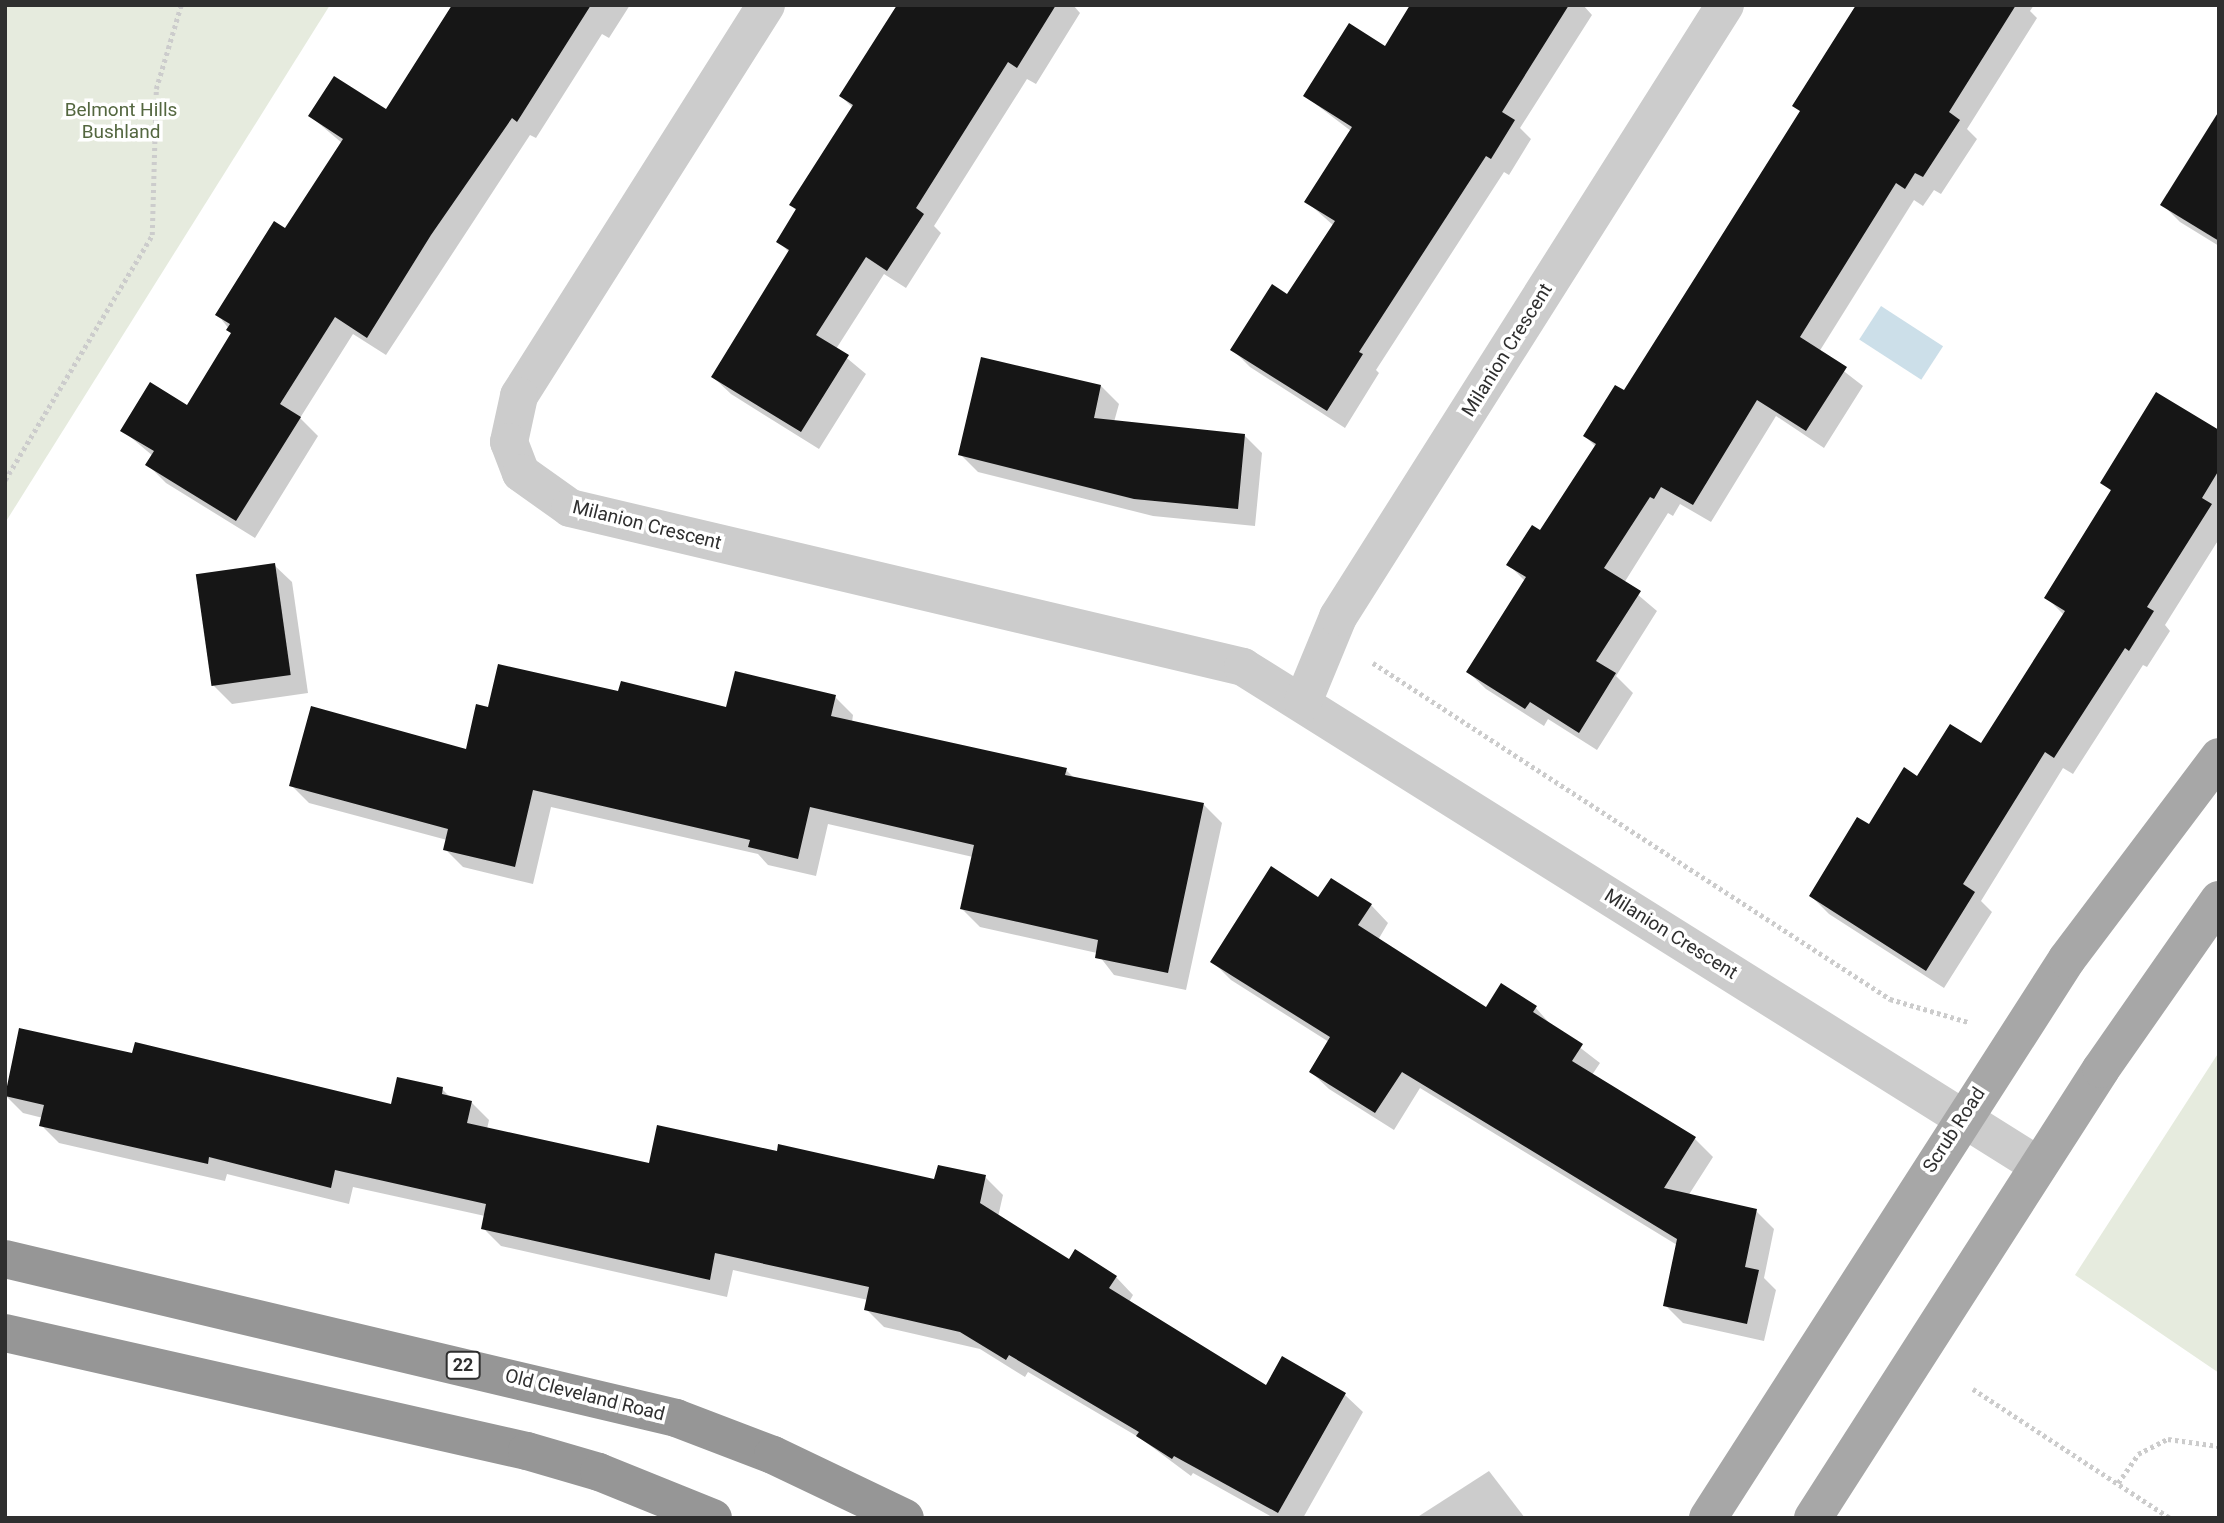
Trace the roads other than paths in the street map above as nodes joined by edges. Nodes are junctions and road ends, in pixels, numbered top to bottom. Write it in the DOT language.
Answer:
graph roads {
  1 [pos="766,5"];
  2 [pos="1725,5"];
  3 [pos="1303,702"];
  4 [pos="2219,757"];
  5 [pos="2219,900"];
  6 [pos="1962,1117"];
  7 [pos="2039,1166"];
  8 [pos="5,1259"];
  9 [pos="5,1333"];
  10 [pos="713,1518"];
  11 [pos="905,1518"];
  12 [pos="1708,1518"];
  13 [pos="1813,1518"];
  1 -- 3 [label="street, Milanion Crescent"];
  2 -- 3 [label="street, Milanion Crescent"];
  3 -- 6 [label="street, Milanion Crescent"];
  4 -- 6 [label="main road, Scrub Road"];
  5 -- 7 [label="main road"];
  6 -- 7 [label="street, Milanion Crescent"];
  6 -- 12 [label="main road, Scrub Road"];
  7 -- 13 [label="main road"];
  8 -- 11 [label="highway, Old Cleveland Road / 22"];
  9 -- 10 [label="highway"];
}
